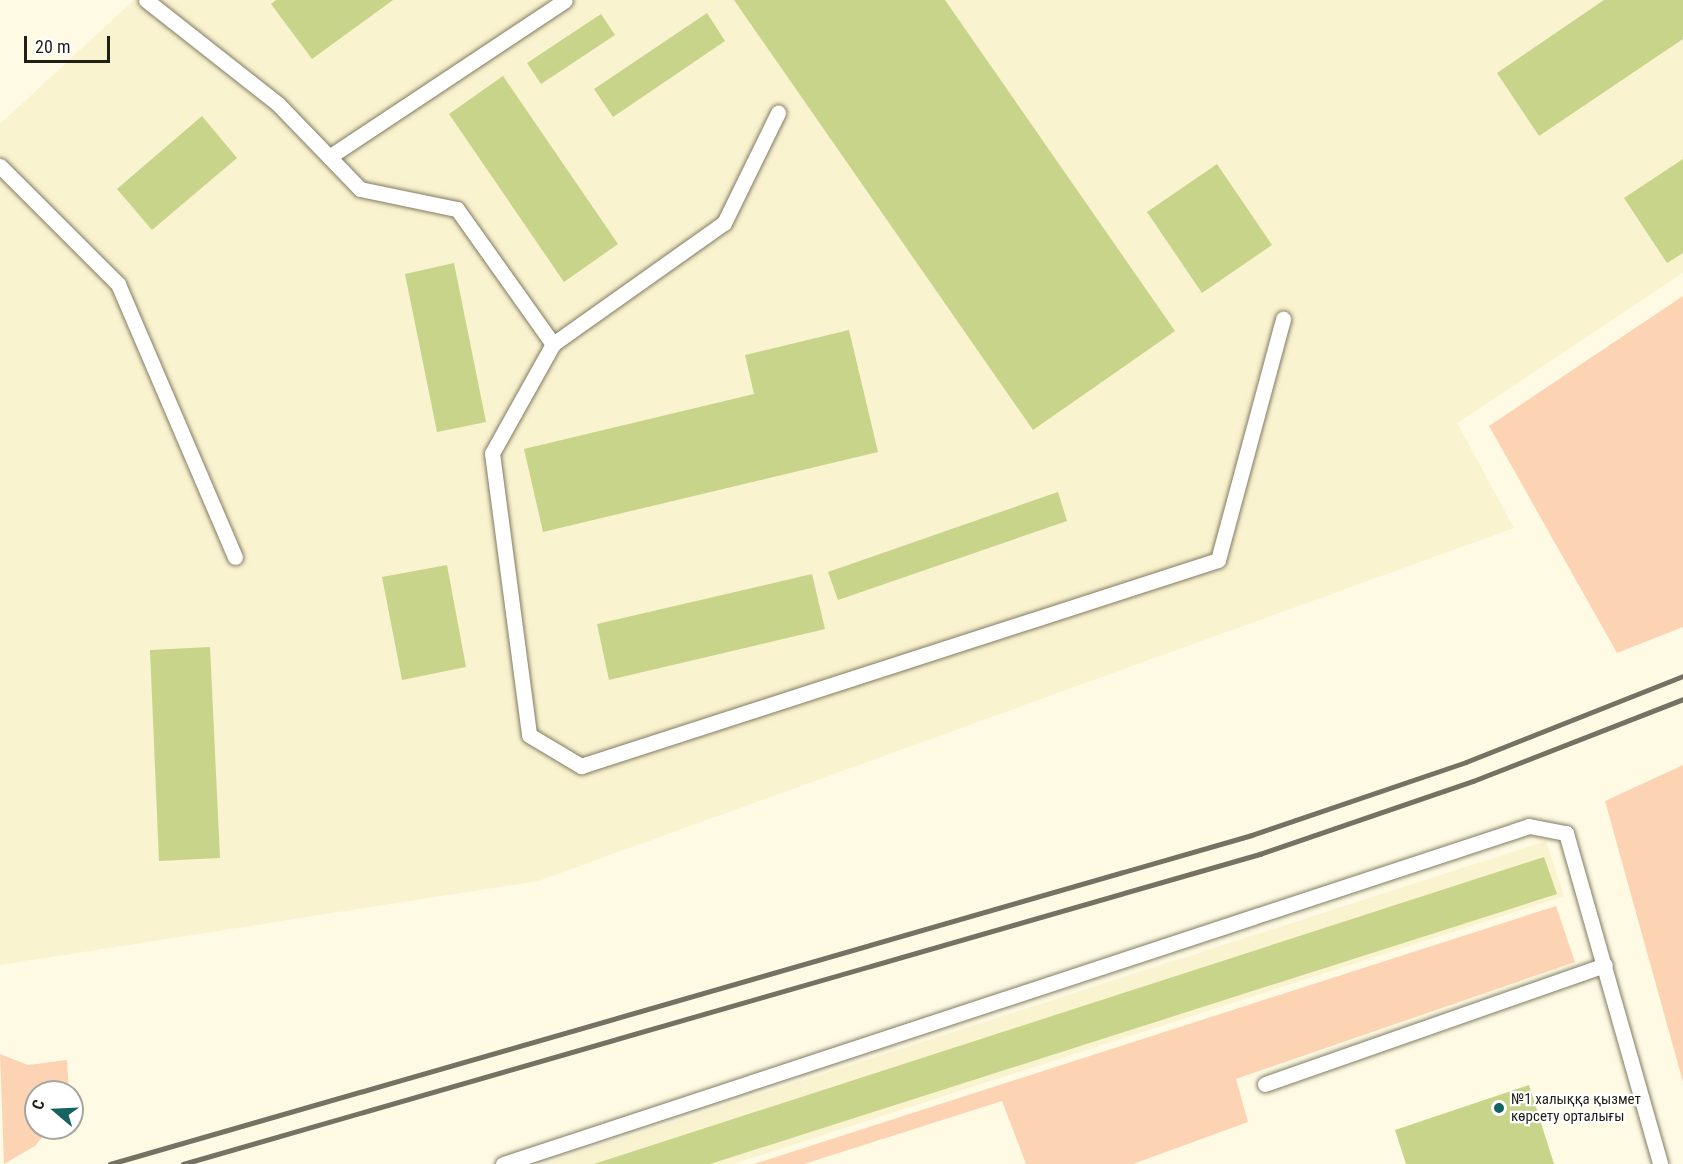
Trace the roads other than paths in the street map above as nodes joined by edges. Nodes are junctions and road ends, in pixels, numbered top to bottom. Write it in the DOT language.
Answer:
graph roads {
  1 [pos="146,0"];
  2 [pos="565,0"];
  3 [pos="778,113"];
  4 [pos="329,157"];
  5 [pos="0,166"];
  6 [pos="1283,319"];
  7 [pos="553,344"];
  8 [pos="235,557"];
  9 [pos="1605,965"];
  10 [pos="1265,1084"];
  11 [pos="502,1164"];
  12 [pos="1660,1164"];
  1 -- 4 [label="lane"];
  2 -- 4 [label="lane"];
  3 -- 7 [label="lane"];
  4 -- 7 [label="lane"];
  5 -- 8 [label="lane"];
  6 -- 7 [label="lane"];
  9 -- 10 [label="lane"];
  9 -- 11 [label="lane"];
  9 -- 12 [label="lane"];
}
